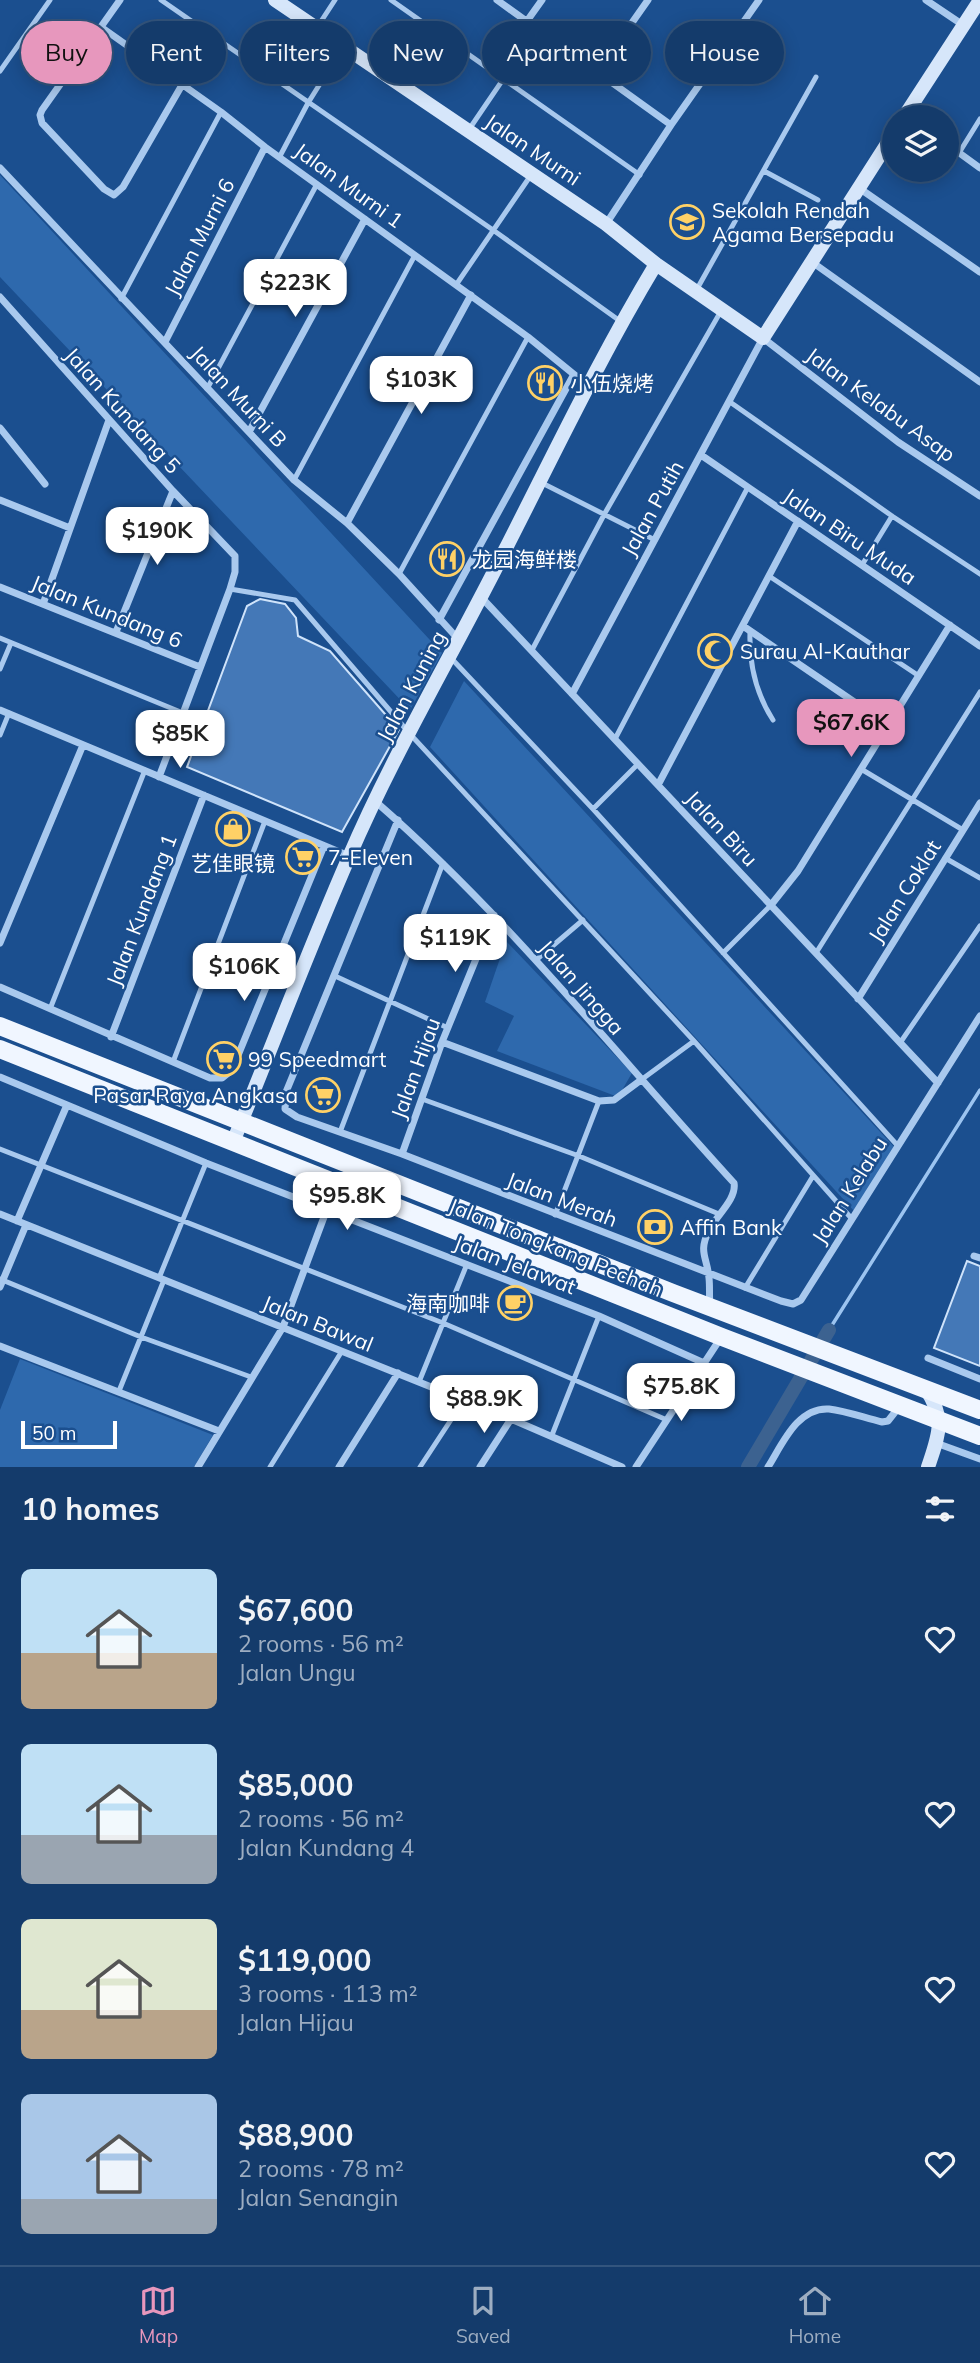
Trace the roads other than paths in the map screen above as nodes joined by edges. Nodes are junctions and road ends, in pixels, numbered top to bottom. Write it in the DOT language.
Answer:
graph roads {
  1 [pos="50,0"];
  2 [pos="120,0"];
  3 [pos="161,0"];
  4 [pos="275,0"];
  5 [pos="335,0"];
  6 [pos="391,0"];
  7 [pos="497,0"];
  8 [pos="542,0"];
  9 [pos="649,0"];
  10 [pos="759,0"];
  11 [pos="926,0"];
  12 [pos="979,0"];
  13 [pos="104,21"];
  14 [pos="305,21"];
  15 [pos="322,21"];
  16 [pos="527,21"];
  17 [pos="634,21"];
  18 [pos="964,25"];
  19 [pos="112,35"];
  20 [pos="355,55"];
  21 [pos="482,63"];
  22 [pos="0,71"];
  23 [pos="816,77"];
  24 [pos="60,84"];
  25 [pos="320,84"];
  26 [pos="500,84"];
  27 [pos="512,84"];
  28 [pos="616,84"];
  29 [pos="182,85"];
  30 [pos="308,103"];
  31 [pos="914,105"];
  32 [pos="221,112"];
  33 [pos="980,119"];
  34 [pos="671,125"];
  35 [pos="468,131"];
  36 [pos="265,147"];
  37 [pos="882,152"];
  38 [pos="959,153"];
  39 [pos="280,156"];
  40 [pos="0,168"];
  41 [pos="980,168"];
  42 [pos="764,171"];
  43 [pos="532,174"];
  44 [pos="640,175"];
  45 [pos="317,184"];
  46 [pos="859,188"];
  47 [pos="818,200"];
  48 [pos="365,219"];
  49 [pos="606,224"];
  50 [pos="493,230"];
  51 [pos="415,255"];
  52 [pos="811,262"];
  53 [pos="656,264"];
  54 [pos="980,272"];
  55 [pos="456,285"];
  56 [pos="696,292"];
  57 [pos="471,295"];
  58 [pos="0,297"];
  59 [pos="121,299"];
  60 [pos="722,310"];
  61 [pos="621,322"];
  62 [pos="528,337"];
  63 [pos="763,338"];
  64 [pos="165,342"];
  65 [pos="573,376"];
  66 [pos="980,382"];
  67 [pos="587,385"];
  68 [pos="207,389"];
  69 [pos="730,402"];
  70 [pos="109,420"];
  71 [pos="0,428"];
  72 [pos="249,432"];
  73 [pos="701,455"];
  74 [pos="294,480"];
  75 [pos="540,482"];
  76 [pos="46,484"];
  77 [pos="748,487"];
  78 [pos="173,491"];
  79 [pos="980,496"];
  80 [pos="0,500"];
  81 [pos="605,513"];
  82 [pos="892,516"];
  83 [pos="797,521"];
  84 [pos="347,523"];
  85 [pos="70,528"];
  86 [pos="655,540"];
  87 [pos="862,565"];
  88 [pos="980,573"];
  89 [pos="399,574"];
  90 [pos="769,576"];
  91 [pos="0,587"];
  92 [pos="230,589"];
  93 [pos="481,597"];
  94 [pos="43,604"];
  95 [pos="439,620"];
  96 [pos="950,625"];
  97 [pos="743,626"];
  98 [pos="116,632"];
  99 [pos="750,632"];
  100 [pos="0,639"];
  101 [pos="459,640"];
  102 [pos="11,643"];
  103 [pos="980,646"];
  104 [pos="532,650"];
  105 [pos="450,657"];
  106 [pos="200,667"];
  107 [pos="0,669"];
  108 [pos="919,676"];
  109 [pos="980,692"];
  110 [pos="572,694"];
  111 [pos="0,710"];
  112 [pos="9,713"];
  113 [pos="183,713"];
  114 [pos="773,720"];
  115 [pos="888,725"];
  116 [pos="410,734"];
  117 [pos="0,736"];
  118 [pos="615,740"];
  119 [pos="83,745"];
  120 [pos="638,764"];
  121 [pos="861,769"];
  122 [pos="145,770"];
  123 [pos="159,776"];
  124 [pos="658,785"];
  125 [pos="204,795"];
  126 [pos="911,799"];
  127 [pos="375,801"];
  128 [pos="980,803"];
  129 [pos="593,809"];
  130 [pos="398,820"];
  131 [pos="265,821"];
  132 [pos="963,830"];
  133 [pos="324,846"];
  134 [pos="349,856"];
  135 [pos="945,858"];
  136 [pos="443,863"];
  137 [pos="980,878"];
  138 [pos="771,905"];
  139 [pos="494,915"];
  140 [pos="583,920"];
  141 [pos="980,926"];
  142 [pos="0,943"];
  143 [pos="723,953"];
  144 [pos="816,953"];
  145 [pos="536,960"];
  146 [pos="335,976"];
  147 [pos="0,986"];
  148 [pos="858,999"];
  149 [pos="390,1001"];
  150 [pos="50,1009"];
  151 [pos="980,1016"];
  152 [pos="0,1026"];
  153 [pos="449,1028"];
  154 [pos="111,1037"];
  155 [pos="694,1041"];
  156 [pos="442,1042"];
  157 [pos="900,1044"];
  158 [pos="0,1049"];
  159 [pos="173,1062"];
  160 [pos="0,1077"];
  161 [pos="640,1080"];
  162 [pos="938,1083"];
  163 [pos="422,1099"];
  164 [pos="599,1101"];
  165 [pos="67,1105"];
  166 [pos="240,1123"];
  167 [pos="340,1132"];
  168 [pos="233,1142"];
  169 [pos="898,1146"];
  170 [pos="0,1149"];
  171 [pos="402,1154"];
  172 [pos="579,1156"];
  173 [pos="206,1163"];
  174 [pos="40,1166"];
  175 [pos="813,1176"];
  176 [pos="327,1209"];
  177 [pos="0,1214"];
  178 [pos="719,1214"];
  179 [pos="555,1215"];
  180 [pos="852,1219"];
  181 [pos="183,1220"];
  182 [pos="17,1221"];
  183 [pos="26,1225"];
  184 [pos="467,1264"];
  185 [pos="305,1268"];
  186 [pos="709,1275"];
  187 [pos="162,1279"];
  188 [pos="1,1282"];
  189 [pos="744,1288"];
  190 [pos="710,1306"];
  191 [pos="599,1316"];
  192 [pos="443,1322"];
  193 [pos="283,1327"];
  194 [pos="141,1337"];
  195 [pos="722,1337"];
  196 [pos="0,1346"];
  197 [pos="342,1351"];
  198 [pos="928,1358"];
  199 [pos="704,1363"];
  200 [pos="398,1373"];
  201 [pos="251,1377"];
  202 [pos="575,1378"];
  203 [pos="980,1379"];
  204 [pos="419,1382"];
  205 [pos="926,1389"];
  206 [pos="119,1391"];
  207 [pos="464,1400"];
  208 [pos="902,1404"];
  209 [pos="980,1410"];
  210 [pos="511,1419"];
  211 [pos="667,1420"];
  212 [pos="940,1420"];
  213 [pos="219,1431"];
  214 [pos="552,1435"];
  215 [pos="980,1436"];
  216 [pos="936,1443"];
  217 [pos="980,1460"];
  218 [pos="198,1467"];
  219 [pos="270,1467"];
  220 [pos="339,1467"];
  221 [pos="420,1467"];
  222 [pos="480,1467"];
  223 [pos="622,1467"];
  224 [pos="636,1467"];
  225 [pos="768,1467"];
  226 [pos="929,1467"];
  1 -- 22 [label="lane"];
  2 -- 13 [label="street"];
  3 -- 30 [label="lane"];
  4 -- 14 [label="street, Jalan Murni"];
  5 -- 15 [label="lane"];
  6 -- 21 [label="lane"];
  7 -- 16 [label="street"];
  8 -- 16 [label="street"];
  9 -- 17 [label="street"];
  10 -- 34 [label="street"];
  11 -- 18 [label="street"];
  12 -- 18 [label="street"];
  18 -- 31 [label="street"];
  19 -- 29 [label="street, Jalan Murni 1"];
  20 -- 35 [label="street, Jalan Murni"];
  23 -- 42 [label="lane"];
  24 -- 29 [label="street"];
  25 -- 30 [label="lane"];
  26 -- 35 [label="lane"];
  27 -- 44 [label="lane"];
  28 -- 34 [label="street"];
  29 -- 32 [label="street, Jalan Murni 1"];
  30 -- 39 [label="lane"];
  30 -- 50 [label="lane"];
  32 -- 36 [label="street, Jalan Murni 1"];
  32 -- 59 [label="lane"];
  33 -- 38 [label="lane"];
  34 -- 44 [label="street"];
  35 -- 43 [label="street, Jalan Murni"];
  36 -- 39 [label="street, Jalan Murni 1"];
  36 -- 64 [label="street, Jalan Murni 6"];
  37 -- 46 [label="street"];
  38 -- 41 [label="street"];
  39 -- 45 [label="street, Jalan Murni 1"];
  40 -- 59 [label="street, Jalan Murni B"];
  42 -- 47 [label="lane"];
  42 -- 56 [label="lane"];
  43 -- 49 [label="street, Jalan Murni"];
  43 -- 50 [label="lane"];
  44 -- 49 [label="street"];
  45 -- 48 [label="street, Jalan Murni 1"];
  45 -- 68 [label="lane"];
  46 -- 52 [label="street"];
  46 -- 54 [label="street"];
  48 -- 51 [label="street, Jalan Murni 1"];
  48 -- 72 [label="street"];
  49 -- 53 [label="street, Jalan Murni"];
  50 -- 55 [label="lane"];
  50 -- 61 [label="lane"];
  51 -- 55 [label="street, Jalan Murni 1"];
  51 -- 74 [label="lane"];
  52 -- 63 [label="street"];
  52 -- 66 [label="street"];
  53 -- 56 [label="street, Jalan Murni"];
  53 -- 61 [label="street, Jalan Kuning"];
  55 -- 57 [label="street, Jalan Murni 1"];
  56 -- 60 [label="street, Jalan Murni"];
  57 -- 62 [label="street, Jalan Murni 1"];
  57 -- 84 [label="street"];
  58 -- 70 [label="street, Jalan Kundang 5"];
  59 -- 64 [label="street, Jalan Murni B"];
  60 -- 63 [label="street, Jalan Murni"];
  60 -- 81 [label="lane"];
  61 -- 67 [label="street, Jalan Kuning"];
  62 -- 65 [label="street, Jalan Murni 1"];
  62 -- 89 [label="lane"];
  63 -- 69 [label="street, Jalan Putih"];
  63 -- 79 [label="street, Jalan Kelabu Asap"];
  64 -- 68 [label="street, Jalan Murni B"];
  65 -- 67 [label="street, Jalan Murni 1"];
  65 -- 95 [label="street"];
  67 -- 75 [label="street, Jalan Kuning"];
  68 -- 72 [label="street, Jalan Murni B"];
  69 -- 73 [label="street, Jalan Putih"];
  69 -- 82 [label="lane"];
  70 -- 78 [label="street, Jalan Kundang 5"];
  70 -- 85 [label="street"];
  71 -- 76 [label="street"];
  72 -- 74 [label="street, Jalan Murni B"];
  73 -- 77 [label="street, Jalan Biru Muda"];
  73 -- 86 [label="street, Jalan Putih"];
  74 -- 84 [label="street, Jalan Murni B"];
  75 -- 81 [label="lane"];
  75 -- 93 [label="street, Jalan Kuning"];
  77 -- 83 [label="street, Jalan Biru Muda"];
  77 -- 118 [label="lane"];
  78 -- 92 [label="street, Jalan Kundang 5"];
  78 -- 98 [label="street"];
  80 -- 85 [label="street"];
  81 -- 86 [label="lane"];
  81 -- 104 [label="lane"];
  82 -- 87 [label="lane"];
  82 -- 88 [label="lane"];
  83 -- 87 [label="street, Jalan Biru Muda"];
  83 -- 90 [label="street"];
  84 -- 89 [label="street, Jalan Murni B"];
  85 -- 94 [label="street"];
  86 -- 110 [label="street, Jalan Putih"];
  87 -- 96 [label="street, Jalan Biru Muda"];
  89 -- 95 [label="street, Jalan Murni B"];
  90 -- 97 [label="street"];
  90 -- 108 [label="lane"];
  91 -- 94 [label="street, Jalan Kundang 6"];
  92 -- 106 [label="street, Jalan Kundang 5"];
  92 -- 116 [label="lane"];
  93 -- 101 [label="street, Jalan Kuning"];
  93 -- 104 [label="street, Jalan Biru"];
  94 -- 98 [label="street, Jalan Kundang 6"];
  95 -- 101 [label="street, Jalan Murni B"];
  96 -- 103 [label="street, Jalan Biru Muda"];
  96 -- 108 [label="street"];
  97 -- 99 [label="street"];
  97 -- 124 [label="street"];
  98 -- 106 [label="street, Jalan Kundang 6"];
  99 -- 114 [label="lane"];
  99 -- 115 [label="street"];
  100 -- 102 [label="lane"];
  101 -- 105 [label="street, Jalan Kuning"];
  102 -- 107 [label="lane"];
  102 -- 113 [label="lane"];
  104 -- 110 [label="street, Jalan Biru"];
  105 -- 116 [label="street, Jalan Kuning"];
  105 -- 129 [label="lane"];
  106 -- 113 [label="street, Jalan Kundang 5"];
  108 -- 115 [label="street"];
  109 -- 126 [label="lane"];
  110 -- 118 [label="street, Jalan Biru"];
  111 -- 112 [label="street"];
  112 -- 117 [label="lane"];
  112 -- 119 [label="street"];
  113 -- 123 [label="street, Jalan Kundang 5"];
  115 -- 121 [label="street"];
  116 -- 127 [label="street, Jalan Kuning"];
  116 -- 140 [label="lane"];
  118 -- 120 [label="street, Jalan Biru"];
  119 -- 122 [label="street"];
  119 -- 142 [label="street"];
  120 -- 124 [label="street, Jalan Biru"];
  120 -- 129 [label="lane"];
  121 -- 126 [label="lane"];
  121 -- 138 [label="street"];
  122 -- 123 [label="street"];
  122 -- 150 [label="lane"];
  123 -- 125 [label="street"];
  124 -- 138 [label="street, Jalan Biru"];
  125 -- 131 [label="street"];
  125 -- 154 [label="street, Jalan Kundang 1"];
  126 -- 132 [label="lane"];
  126 -- 144 [label="lane"];
  127 -- 130 [label="street, Jalan Jingga"];
  127 -- 134 [label="street, Jalan Kuning"];
  128 -- 132 [label="street, Jalan Coklat"];
  129 -- 143 [label="lane"];
  130 -- 136 [label="street, Jalan Jingga"];
  130 -- 146 [label="street, Jalan Merah"];
  131 -- 133 [label="street"];
  131 -- 159 [label="lane"];
  132 -- 135 [label="street, Jalan Coklat"];
  133 -- 134 [label="street"];
  133 -- 159 [label="street"];
  134 -- 166 [label="street, Jalan Kuning"];
  135 -- 137 [label="lane"];
  135 -- 148 [label="street, Jalan Coklat"];
  136 -- 139 [label="street, Jalan Jingga"];
  136 -- 149 [label="lane"];
  138 -- 143 [label="lane"];
  138 -- 144 [label="street, Jalan Biru"];
  139 -- 145 [label="street, Jalan Jingga"];
  139 -- 153 [label="street, Jalan Hijau"];
  140 -- 145 [label="lane"];
  140 -- 155 [label="lane"];
  141 -- 157 [label="lane"];
  143 -- 169 [label="lane"];
  144 -- 148 [label="street, Jalan Biru"];
  145 -- 161 [label="street, Jalan Jingga"];
  146 -- 149 [label="lane"];
  146 -- 167 [label="street, Jalan Merah"];
  147 -- 150 [label="street"];
  148 -- 157 [label="street, Jalan Biru"];
  149 -- 153 [label="lane"];
  149 -- 167 [label="lane"];
  150 -- 154 [label="street"];
  151 -- 162 [label="street, Jalan Kelabu"];
  152 -- 166 [label="main road, Jalan Tongkang Pechah"];
  153 -- 156 [label="street, Jalan Hijau"];
  154 -- 159 [label="street"];
  155 -- 161 [label="lane"];
  155 -- 175 [label="lane"];
  156 -- 163 [label="street, Jalan Hijau"];
  156 -- 164 [label="street"];
  157 -- 162 [label="street, Jalan Biru"];
  158 -- 168 [label="main road, Jalan Tongkang Pechah"];
  160 -- 165 [label="street, Jalan Jelawat"];
  161 -- 164 [label="street"];
  161 -- 178 [label="street, Jalan Jingga"];
  162 -- 169 [label="street, Jalan Kelabu"];
  163 -- 171 [label="street, Jalan Hijau"];
  163 -- 172 [label="lane"];
  164 -- 172 [label="lane"];
  165 -- 173 [label="street, Jalan Jelawat"];
  165 -- 174 [label="street"];
  166 -- 168 [label="street, Jalan Kuning"];
  166 -- 190 [label="main road, Jalan Tongkang Pechah"];
  167 -- 171 [label="street, Jalan Merah"];
  168 -- 195 [label="main road, Jalan Tongkang Pechah"];
  169 -- 180 [label="street, Jalan Kelabu"];
  170 -- 174 [label="lane"];
  171 -- 179 [label="street, Jalan Merah"];
  172 -- 178 [label="lane"];
  172 -- 179 [label="lane"];
  173 -- 176 [label="street, Jalan Jelawat"];
  173 -- 181 [label="lane"];
  174 -- 181 [label="lane"];
  174 -- 182 [label="street"];
  175 -- 180 [label="lane"];
  175 -- 189 [label="lane"];
  176 -- 184 [label="street, Jalan Jelawat"];
  176 -- 185 [label="street"];
  177 -- 182 [label="street, Jalan Bawal"];
  178 -- 186 [label="street, Jalan Jingga"];
  179 -- 186 [label="street, Jalan Merah"];
  180 -- 189 [label="street, Jalan Kelabu"];
  181 -- 185 [label="lane"];
  181 -- 187 [label="lane"];
  182 -- 183 [label="street, Jalan Bawal"];
  183 -- 187 [label="street, Jalan Bawal"];
  183 -- 188 [label="street"];
  184 -- 191 [label="street, Jalan Jelawat"];
  184 -- 192 [label="lane"];
  185 -- 192 [label="lane"];
  185 -- 193 [label="street"];
  186 -- 189 [label="street, Jalan Kelabu"];
  186 -- 190 [label="street, Jalan Jingga"];
  187 -- 193 [label="street, Jalan Bawal"];
  187 -- 194 [label="lane"];
  188 -- 194 [label="lane"];
  190 -- 205 [label="main road, Jalan Tongkang Pechah"];
  191 -- 199 [label="street, Jalan Jelawat"];
  191 -- 202 [label="lane"];
  192 -- 202 [label="lane"];
  192 -- 204 [label="lane"];
  193 -- 197 [label="street, Jalan Bawal"];
  193 -- 201 [label="street"];
  194 -- 201 [label="lane"];
  194 -- 206 [label="lane"];
  195 -- 199 [label="street"];
  195 -- 208 [label="main road, Jalan Tongkang Pechah"];
  196 -- 206 [label="street"];
  197 -- 200 [label="street, Jalan Bawal"];
  197 -- 219 [label="lane"];
  198 -- 203 [label="street"];
  199 -- 211 [label="street"];
  200 -- 204 [label="street, Jalan Bawal"];
  200 -- 220 [label="street"];
  201 -- 213 [label="street"];
  202 -- 211 [label="lane"];
  202 -- 214 [label="lane"];
  204 -- 207 [label="street, Jalan Bawal"];
  205 -- 209 [label="main road, Jalan Tongkang Pechah"];
  205 -- 212 [label="street"];
  206 -- 213 [label="street"];
  207 -- 210 [label="street, Jalan Bawal"];
  207 -- 221 [label="lane"];
  208 -- 212 [label="main road, Jalan Tongkang Pechah"];
  208 -- 225 [label="street"];
  210 -- 214 [label="street, Jalan Bawal"];
  210 -- 222 [label="street"];
  211 -- 224 [label="street"];
  212 -- 215 [label="main road, Jalan Tongkang Pechah"];
  212 -- 216 [label="street"];
  213 -- 218 [label="street"];
  214 -- 223 [label="street, Jalan Bawal"];
  216 -- 217 [label="street"];
  216 -- 226 [label="street"];
}
